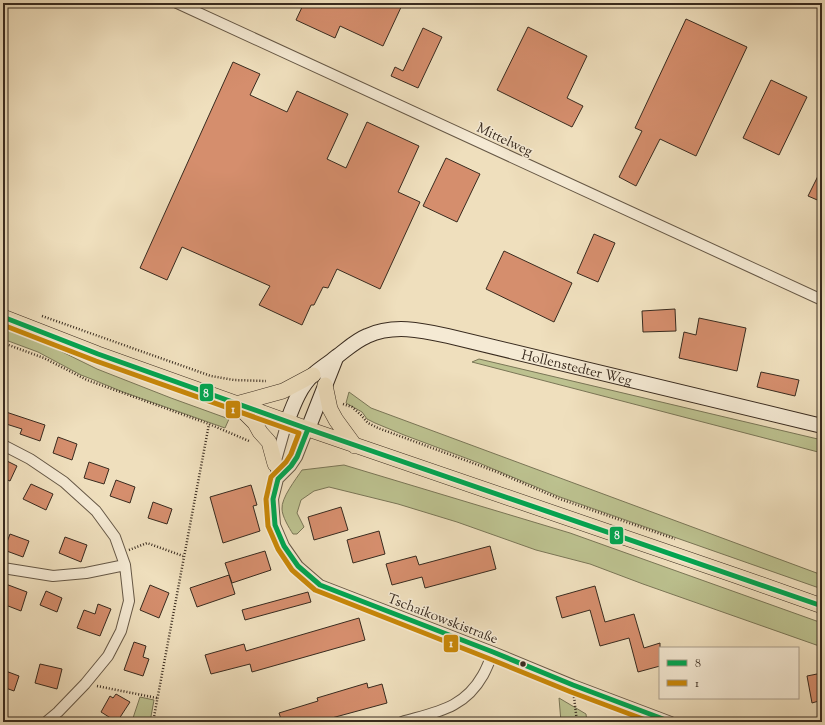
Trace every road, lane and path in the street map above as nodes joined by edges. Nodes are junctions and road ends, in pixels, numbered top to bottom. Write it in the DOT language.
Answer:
graph roads {
  1 [pos="177,3"];
  2 [pos="822,300"];
  3 [pos="40,316"];
  4 [pos="3,317"];
  5 [pos="3,343"];
  6 [pos="336,358"];
  7 [pos="313,375"];
  8 [pos="272,381"];
  9 [pos="325,385"];
  10 [pos="236,404"];
  11 [pos="330,409"];
  12 [pos="287,422"];
  13 [pos="209,424"];
  14 [pos="822,426"];
  15 [pos="308,429"];
  16 [pos="253,443"];
  17 [pos="3,445"];
  18 [pos="355,446"];
  19 [pos="275,464"];
  20 [pos="278,479"];
  21 [pos="676,539"];
  22 [pos="122,553"];
  23 [pos="183,556"];
  24 [pos="125,565"];
  25 [pos="3,568"];
  26 [pos="822,606"];
  27 [pos="493,652"];
  28 [pos="85,684"];
  29 [pos="573,686"];
  30 [pos="157,698"];
  31 [pos="46,722"];
  32 [pos="153,722"];
  33 [pos="402,722"];
  34 [pos="577,722"];
  35 [pos="670,722"];
  1 -- 2 [label="street, Mittelweg"];
  3 -- 8 [label="path"];
  4 -- 10 [label="main road"];
  5 -- 13 [label="path"];
  6 -- 7 [label="main road, Hollenstedter Weg"];
  6 -- 9 [label="main road"];
  6 -- 14 [label="main road, Hollenstedter Weg"];
  7 -- 10 [label="main road"];
  7 -- 12 [label="main road, Hollenstedter Weg"];
  9 -- 11 [label="main road"];
  9 -- 15 [label="main road"];
  10 -- 12 [label="main road"];
  10 -- 19 [label="main road"];
  11 -- 18 [label="main road"];
  11 -- 21 [label="path"];
  12 -- 15 [label="main road"];
  12 -- 19 [label="street, Tschaikowskistraße"];
  13 -- 16 [label="path"];
  13 -- 23 [label="path"];
  15 -- 18 [label="main road"];
  15 -- 20 [label="street, Tschaikowskistraße"];
  17 -- 22 [label="street"];
  18 -- 26 [label="main road"];
  19 -- 20 [label="street, Tschaikowskistraße"];
  20 -- 27 [label="street, Tschaikowskistraße"];
  22 -- 23 [label="path"];
  22 -- 24 [label="street"];
  23 -- 30 [label="path"];
  24 -- 25 [label="street"];
  24 -- 28 [label="street"];
  27 -- 29 [label="street, Tschaikowskistraße"];
  27 -- 33 [label="street"];
  28 -- 30 [label="path"];
  28 -- 31 [label="street"];
  29 -- 34 [label="path"];
  29 -- 35 [label="street, Tschaikowskistraße"];
  30 -- 32 [label="path"];
}
